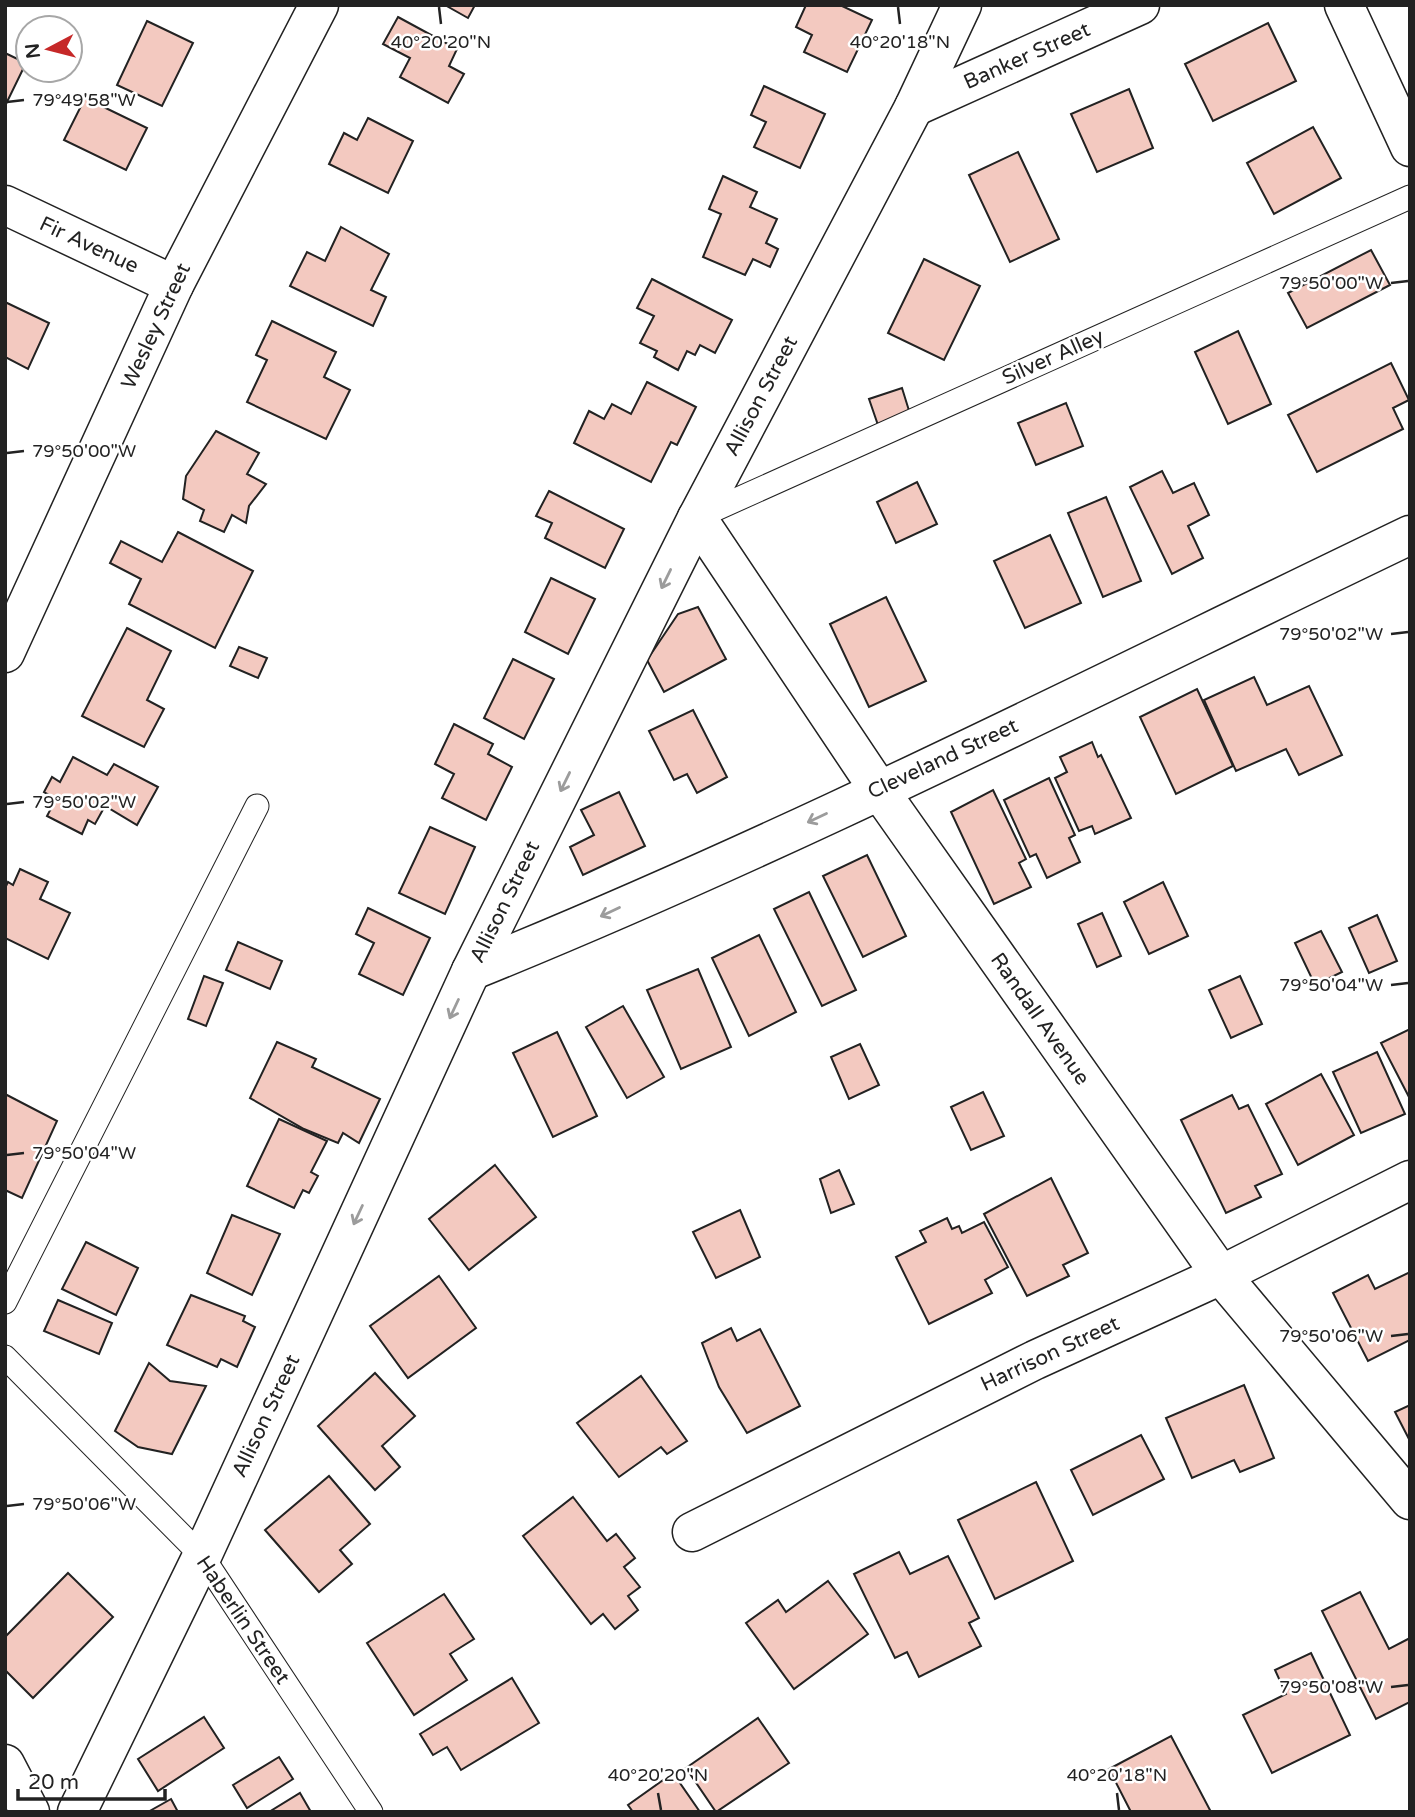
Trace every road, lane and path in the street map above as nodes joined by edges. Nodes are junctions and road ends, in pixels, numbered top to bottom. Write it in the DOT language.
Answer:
graph roads {
  1 [pos="319,5"];
  2 [pos="962,5"];
  3 [pos="1140,5"];
  4 [pos="1344,5"];
  5 [pos="914,107"];
  6 [pos="1410,147"];
  7 [pos="1410,197"];
  8 [pos="5,205"];
  9 [pos="174,285"];
  10 [pos="697,518"];
  11 [pos="1410,535"];
  12 [pos="5,653"];
  13 [pos="879,790"];
  14 [pos="257,806"];
  15 [pos="471,971"];
  16 [pos="1410,1180"];
  17 [pos="1221,1275"];
  18 [pos="5,1302"];
  19 [pos="5,1357"];
  20 [pos="1410,1500"];
  21 [pos="692,1532"];
  22 [pos="202,1556"];
  23 [pos="77,1812"];
  24 [pos="371,1812"];
  1 -- 9 [label="street, Wesley Street"];
  2 -- 5 [label="street, Allison Street"];
  3 -- 5 [label="street, Banker Street"];
  4 -- 6 [label="street"];
  5 -- 10 [label="street, Allison Street"];
  7 -- 10 [label="lane, Silver Alley"];
  8 -- 9 [label="street, Fir Avenue"];
  9 -- 12 [label="street, Wesley Street"];
  10 -- 13 [label="street, Randall Avenue"];
  10 -- 15 [label="street, Allison Street, one-way"];
  11 -- 13 [label="street, Cleveland Street"];
  13 -- 15 [label="street, Cleveland Street, one-way"];
  13 -- 17 [label="street, Randall Avenue"];
  14 -- 18 [label="lane"];
  15 -- 22 [label="street, Allison Street, one-way"];
  16 -- 17 [label="street, Harrison Street"];
  17 -- 20 [label="street, Randall Avenue"];
  17 -- 21 [label="street, Harrison Street"];
  19 -- 22 [label="lane, Haberlin Street"];
  22 -- 23 [label="street, Allison Street"];
  22 -- 24 [label="lane, Haberlin Street"];
}
